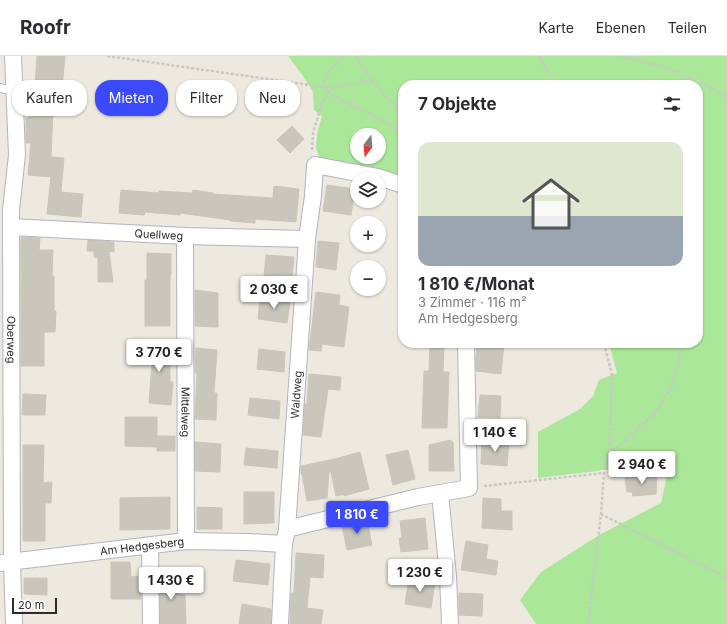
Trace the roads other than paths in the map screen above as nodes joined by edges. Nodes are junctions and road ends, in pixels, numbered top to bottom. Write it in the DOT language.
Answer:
graph roads {
  1 [pos="13,56"];
  2 [pos="7,89"];
  3 [pos="398,183"];
  4 [pos="11,226"];
  5 [pos="185,236"];
  6 [pos="307,239"];
  7 [pos="466,348"];
  8 [pos="6,412"];
  9 [pos="440,494"];
  10 [pos="287,529"];
  11 [pos="186,541"];
  12 [pos="284,544"];
  13 [pos="150,546"];
  14 [pos="6,563"];
  15 [pos="14,624"];
  16 [pos="151,624"];
  17 [pos="280,624"];
  18 [pos="450,624"];
  1 -- 2 [label="street, Oberweg"];
  2 -- 4 [label="street, Oberweg"];
  3 -- 6 [label="street, Waldweg"];
  4 -- 5 [label="street, Quellweg"];
  4 -- 8 [label="street, Oberweg"];
  5 -- 6 [label="street, Quellweg"];
  5 -- 11 [label="street, Mittelweg"];
  6 -- 10 [label="street, Waldweg"];
  7 -- 9 [label="street"];
  8 -- 14 [label="street, Oberweg"];
  9 -- 10 [label="street"];
  9 -- 18 [label="street"];
  10 -- 12 [label="street, Waldweg"];
  11 -- 12 [label="street, Am Hedgesberg"];
  11 -- 13 [label="street, Am Hedgesberg"];
  12 -- 17 [label="street, Waldweg"];
  13 -- 14 [label="street, Am Hedgesberg"];
  13 -- 16 [label="street"];
  14 -- 15 [label="street, Oberweg"];
}
